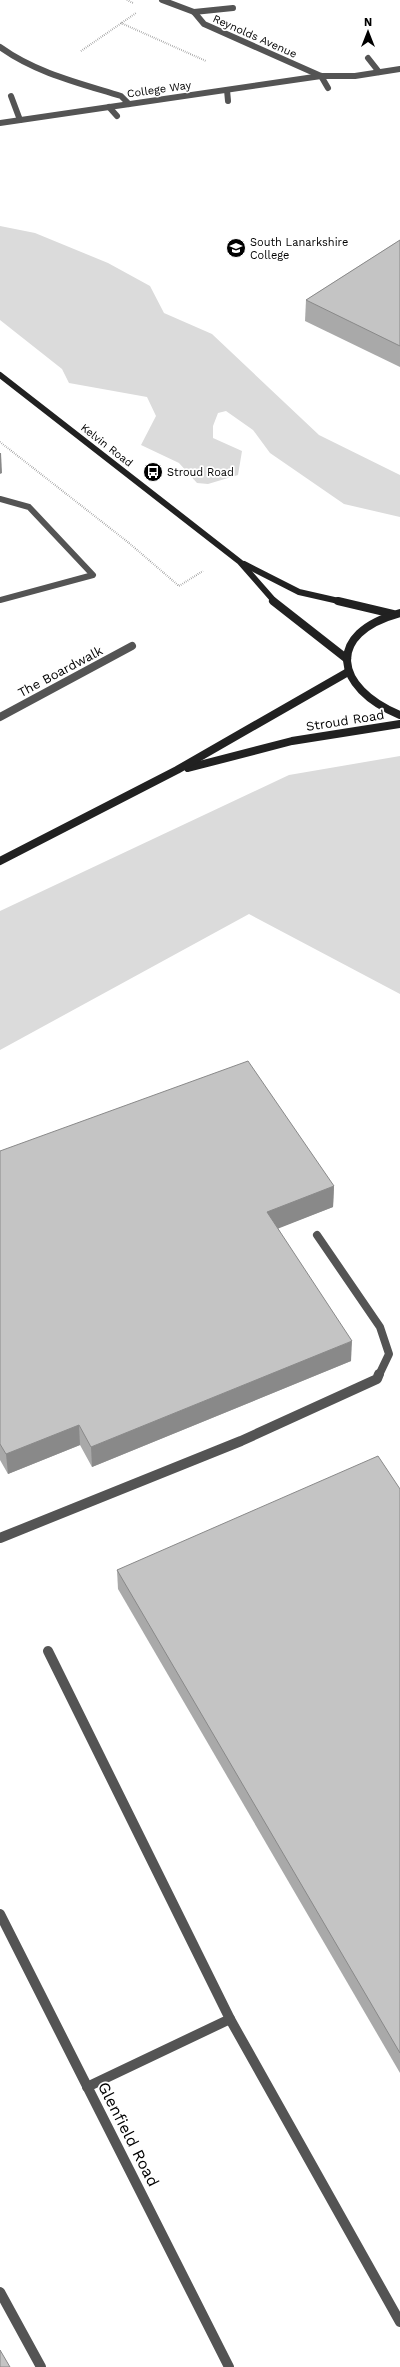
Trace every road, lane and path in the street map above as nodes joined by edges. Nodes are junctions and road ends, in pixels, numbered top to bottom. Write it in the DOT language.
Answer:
graph roads {
  1 [pos="127,0"];
  2 [pos="162,0"];
  3 [pos="138,5"];
  4 [pos="233,8"];
  5 [pos="138,11"];
  6 [pos="194,12"];
  7 [pos="121,23"];
  8 [pos="0,47"];
  9 [pos="368,58"];
  10 [pos="400,69"];
  11 [pos="379,72"];
  12 [pos="49,73"];
  13 [pos="321,76"];
  14 [pos="249,86"];
  15 [pos="328,88"];
  16 [pos="227,90"];
  17 [pos="11,96"];
  18 [pos="228,101"];
  19 [pos="128,104"];
  20 [pos="109,107"];
  21 [pos="117,116"];
  22 [pos="20,120"];
  23 [pos="0,123"];
  24 [pos="0,375"];
  25 [pos="0,442"];
  26 [pos="0,498"];
  27 [pos="230,554"];
  28 [pos="240,562"];
  29 [pos="0,600"];
  30 [pos="400,612"];
  31 [pos="392,614"];
  32 [pos="132,646"];
  33 [pos="347,659"];
  34 [pos="348,672"];
  35 [pos="400,715"];
  36 [pos="0,717"];
  37 [pos="400,724"];
  38 [pos="177,770"];
  39 [pos="0,861"];
  40 [pos="317,1235"];
  41 [pos="0,1538"];
  42 [pos="48,1651"];
  43 [pos="0,1914"];
  44 [pos="230,2019"];
  45 [pos="87,2087"];
  46 [pos="0,2292"];
  47 [pos="400,2322"];
  48 [pos="41,2367"];
  49 [pos="229,2367"];
  1 -- 3 [label="path"];
  2 -- 6 [label="street, Reynolds Avenue"];
  4 -- 6 [label="street"];
  5 -- 7 [label="path"];
  6 -- 13 [label="street, Reynolds Avenue"];
  7 -- 12 [label="path"];
  7 -- 14 [label="path"];
  8 -- 12 [label="street"];
  9 -- 11 [label="street"];
  10 -- 11 [label="street, College Way"];
  11 -- 13 [label="street, College Way"];
  12 -- 19 [label="street"];
  13 -- 14 [label="street, College Way"];
  13 -- 15 [label="street"];
  14 -- 16 [label="street, College Way"];
  16 -- 18 [label="street"];
  16 -- 19 [label="street, College Way"];
  17 -- 22 [label="street"];
  19 -- 20 [label="street, College Way"];
  20 -- 21 [label="street"];
  20 -- 22 [label="street, College Way"];
  22 -- 23 [label="street, College Way"];
  24 -- 27 [label="street, Kelvin Road"];
  25 -- 27 [label="path"];
  26 -- 29 [label="street"];
  27 -- 28 [label="street, Kelvin Road"];
  28 -- 31 [label="street, Kelvin Road"];
  28 -- 33 [label="street, Kelvin Road"];
  30 -- 31 [label="street"];
  31 -- 33 [label="street"];
  32 -- 36 [label="street, The Boardwalk"];
  33 -- 34 [label="street"];
  34 -- 35 [label="street"];
  34 -- 38 [label="street, Stroud Road"];
  37 -- 38 [label="street, Stroud Road"];
  38 -- 39 [label="street, Stroud Road"];
  40 -- 41 [label="street"];
  42 -- 44 [label="street"];
  43 -- 45 [label="street, Glenfield Road"];
  44 -- 45 [label="street"];
  44 -- 47 [label="street"];
  45 -- 49 [label="street, Glenfield Road"];
  46 -- 48 [label="street"];
}
